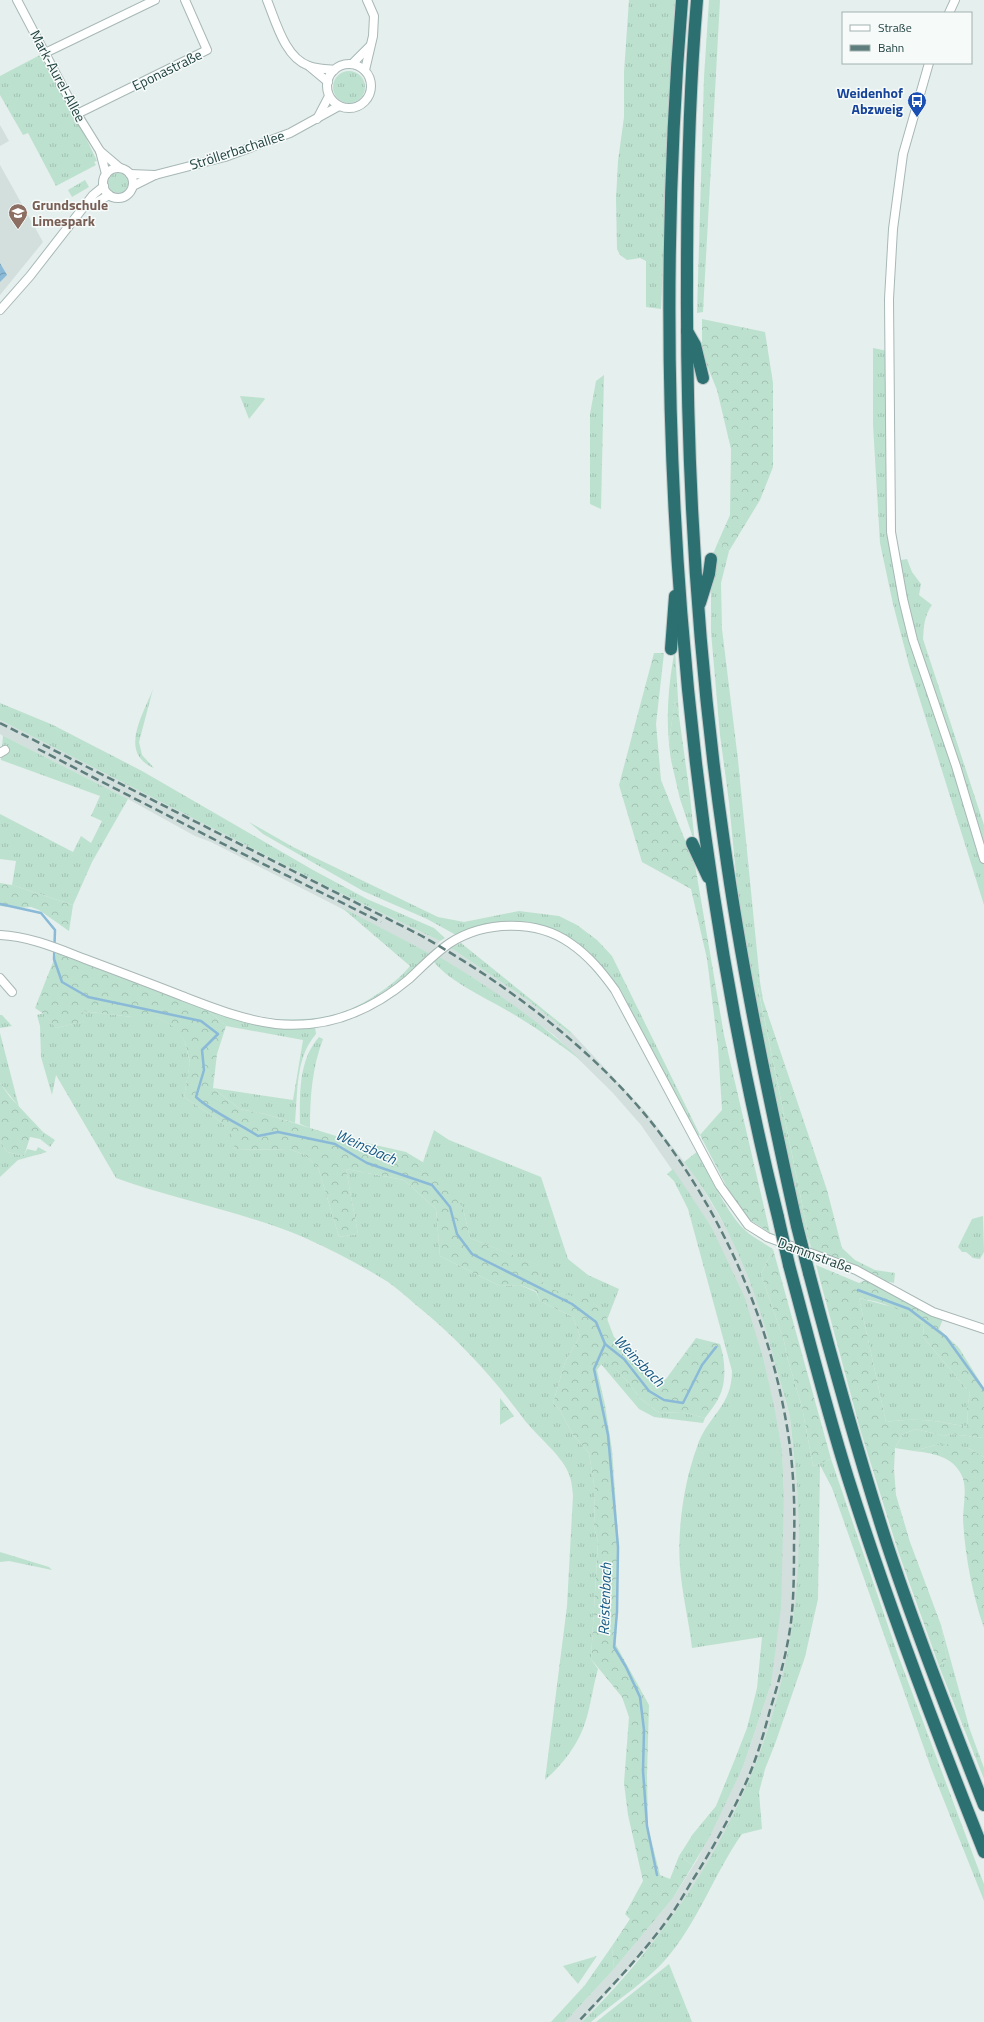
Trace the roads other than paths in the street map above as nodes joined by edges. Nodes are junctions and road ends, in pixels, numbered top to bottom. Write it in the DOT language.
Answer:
graph roads {
  1 [pos="17,0"];
  2 [pos="155,0"];
  3 [pos="185,0"];
  4 [pos="267,0"];
  5 [pos="367,0"];
  6 [pos="682,0"];
  7 [pos="697,0"];
  8 [pos="955,0"];
  9 [pos="949,12"];
  10 [pos="370,46"];
  11 [pos="45,53"];
  12 [pos="352,64"];
  13 [pos="929,64"];
  14 [pos="310,66"];
  15 [pos="334,70"];
  16 [pos="365,70"];
  17 [pos="328,82"];
  18 [pos="329,96"];
  19 [pos="339,106"];
  20 [pos="77,114"];
  21 [pos="316,119"];
  22 [pos="100,151"];
  23 [pos="120,168"];
  24 [pos="106,174"];
  25 [pos="130,174"];
  26 [pos="155,175"];
  27 [pos="104,186"];
  28 [pos="133,186"];
  29 [pos="108,195"];
  30 [pos="85,206"];
  31 [pos="0,310"];
  32 [pos="687,330"];
  33 [pos="702,378"];
  34 [pos="711,559"];
  35 [pos="678,579"];
  36 [pos="698,609"];
  37 [pos="671,649"];
  38 [pos="692,843"];
  39 [pos="984,859"];
  40 [pos="713,885"];
  41 [pos="0,935"];
  42 [pos="0,978"];
  43 [pos="12,992"];
  44 [pos="984,1329"];
  45 [pos="984,1805"];
  46 [pos="984,1852"];
  1 -- 11 [label="street, Mark-Aurel-Allee"];
  2 -- 11 [label="street"];
  3 -- 20 [label="street, Eponastraße"];
  4 -- 14 [label="street"];
  5 -- 10 [label="street"];
  6 -- 35 [label="highway"];
  7 -- 32 [label="highway"];
  8 -- 9 [label="street"];
  10 -- 12 [label="street"];
  10 -- 16 [label="street"];
  11 -- 20 [label="street, Mark-Aurel-Allee"];
  12 -- 15 [label="street"];
  12 -- 16 [label="street"];
  13 -- 39 [label="street"];
  14 -- 15 [label="street"];
  14 -- 17 [label="street"];
  15 -- 17 [label="street"];
  16 -- 19 [label="street"];
  17 -- 18 [label="street"];
  18 -- 19 [label="street"];
  18 -- 21 [label="street"];
  19 -- 21 [label="street, Ströllerbachallee"];
  20 -- 22 [label="street, Mark-Aurel-Allee"];
  21 -- 26 [label="street, Ströllerbachallee"];
  22 -- 23 [label="street, Mark-Aurel-Allee"];
  22 -- 24 [label="street, Mark-Aurel-Allee"];
  23 -- 24 [label="street"];
  23 -- 25 [label="street"];
  24 -- 27 [label="street"];
  25 -- 26 [label="street, Ströllerbachallee"];
  25 -- 28 [label="street"];
  26 -- 28 [label="street, Ströllerbachallee"];
  27 -- 29 [label="street"];
  27 -- 30 [label="street"];
  28 -- 29 [label="street"];
  29 -- 30 [label="street"];
  30 -- 31 [label="street"];
  32 -- 33 [label="highway"];
  32 -- 36 [label="highway"];
  34 -- 36 [label="highway"];
  35 -- 37 [label="highway"];
  35 -- 40 [label="highway"];
  36 -- 45 [label="highway, bridge"];
  38 -- 40 [label="highway"];
  40 -- 46 [label="highway, bridge"];
  41 -- 44 [label="street, Dammstraße"];
  42 -- 43 [label="street"];
}
